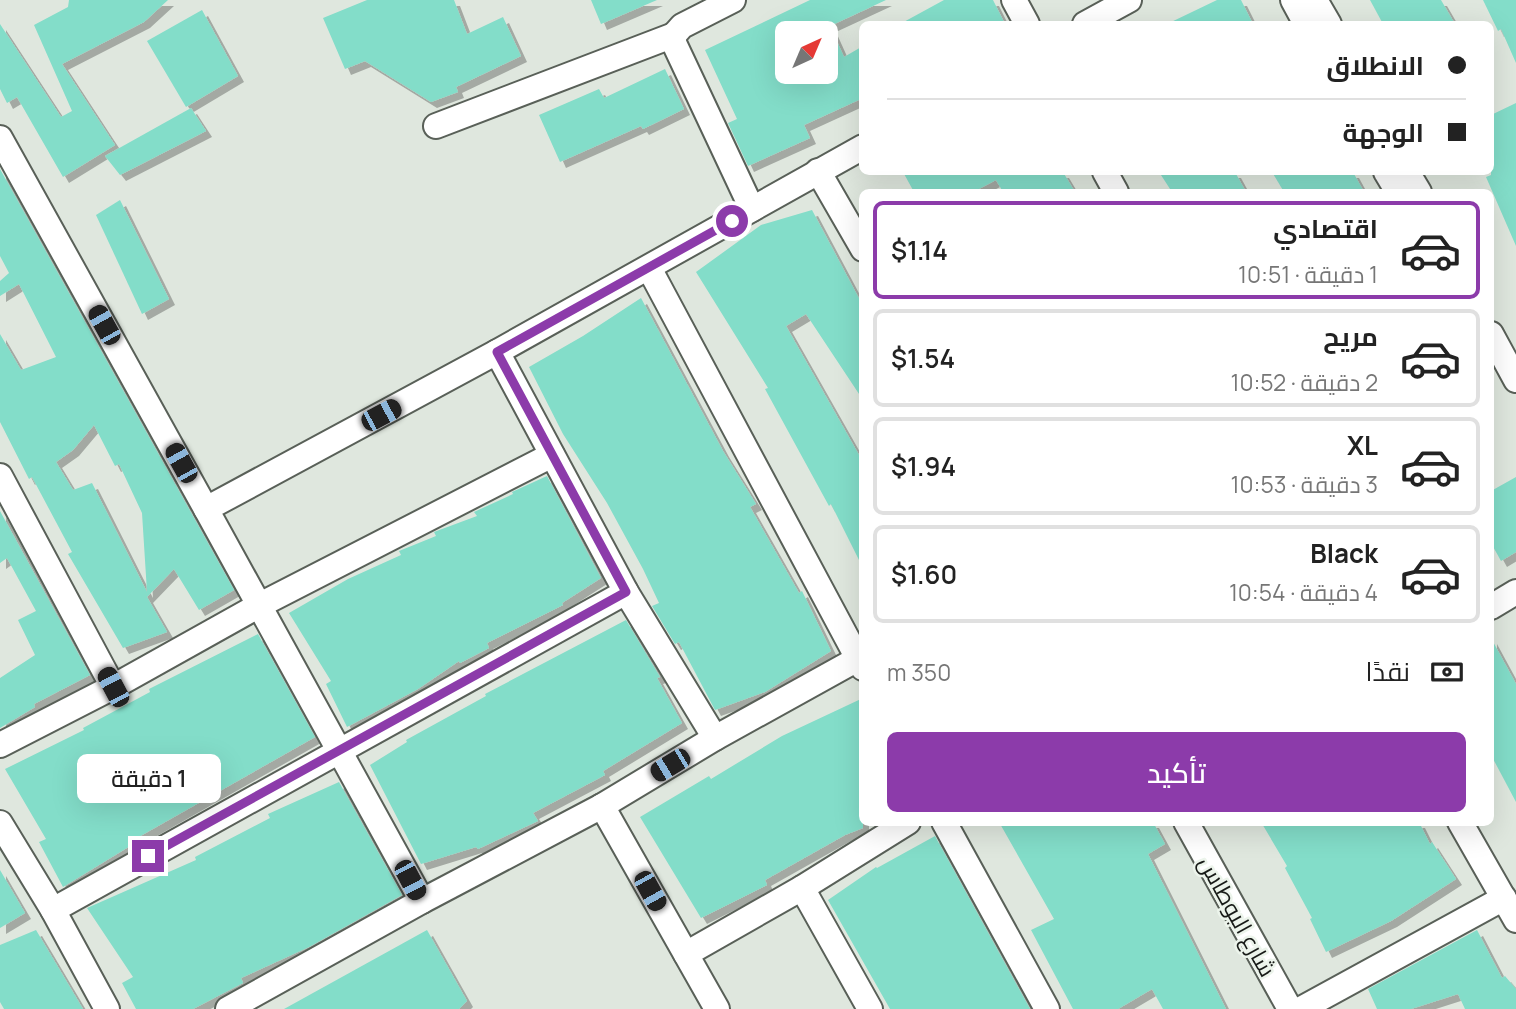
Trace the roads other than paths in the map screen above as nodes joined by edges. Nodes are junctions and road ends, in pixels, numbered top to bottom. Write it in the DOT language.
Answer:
graph roads {
  1 [pos="733,0"];
  2 [pos="1014,0"];
  3 [pos="1129,0"];
  4 [pos="1293,0"];
  5 [pos="1315,0"];
  6 [pos="1025,21"];
  7 [pos="1091,21"];
  8 [pos="1304,21"];
  9 [pos="1327,21"];
  10 [pos="674,35"];
  11 [pos="436,126"];
  12 [pos="1,141"];
  13 [pos="859,149"];
  14 [pos="818,171"];
  15 [pos="752,209"];
  16 [pos="859,241"];
  17 [pos="649,268"];
  18 [pos="1494,340"];
  19 [pos="497,352"];
  20 [pos="1516,380"];
  21 [pos="552,455"];
  22 [pos="0,476"];
  23 [pos="206,509"];
  24 [pos="626,592"];
  25 [pos="1516,592"];
  26 [pos="1494,605"];
  27 [pos="258,606"];
  28 [pos="859,657"];
  29 [pos="859,662"];
  30 [pos="113,687"];
  31 [pos="715,738"];
  32 [pos="0,745"];
  33 [pos="340,749"];
  34 [pos="602,806"];
  35 [pos="0,823"];
  36 [pos="902,826"];
  37 [pos="946,826"];
  38 [pos="1188,826"];
  39 [pos="1463,826"];
  40 [pos="802,888"];
  41 [pos="1504,898"];
  42 [pos="422,901"];
  43 [pos="53,910"];
  44 [pos="1516,920"];
  45 [pos="686,954"];
  46 [pos="107,1009"];
  47 [pos="228,1009"];
  48 [pos="717,1009"];
  49 [pos="870,1009"];
  50 [pos="1047,1009"];
  51 [pos="1290,1009"];
  52 [pos="1301,1009"];
  1 -- 10 [label="street"];
  2 -- 6 [label="street"];
  3 -- 7 [label="street"];
  4 -- 8 [label="street"];
  5 -- 9 [label="street"];
  10 -- 11 [label="street"];
  10 -- 15 [label="street"];
  12 -- 23 [label="street"];
  13 -- 14 [label="street"];
  14 -- 15 [label="street"];
  14 -- 16 [label="street"];
  15 -- 17 [label="street"];
  17 -- 19 [label="street"];
  17 -- 28 [label="street"];
  18 -- 20 [label="street"];
  19 -- 21 [label="street"];
  19 -- 23 [label="street"];
  21 -- 24 [label="street"];
  21 -- 27 [label="street"];
  22 -- 30 [label="street"];
  23 -- 27 [label="street"];
  24 -- 31 [label="street"];
  24 -- 33 [label="street"];
  25 -- 26 [label="street"];
  27 -- 30 [label="street"];
  27 -- 33 [label="street"];
  29 -- 31 [label="street"];
  30 -- 32 [label="street"];
  31 -- 34 [label="street"];
  33 -- 42 [label="street"];
  33 -- 43 [label="street"];
  34 -- 42 [label="street"];
  34 -- 45 [label="street"];
  35 -- 43 [label="street"];
  36 -- 40 [label="street"];
  37 -- 50 [label="street"];
  38 -- 51 [label="street, شارع البوطاس"];
  39 -- 41 [label="street"];
  40 -- 45 [label="street"];
  40 -- 49 [label="street"];
  41 -- 44 [label="street"];
  41 -- 52 [label="street"];
  42 -- 47 [label="street"];
  43 -- 46 [label="street"];
  45 -- 48 [label="street"];
}
